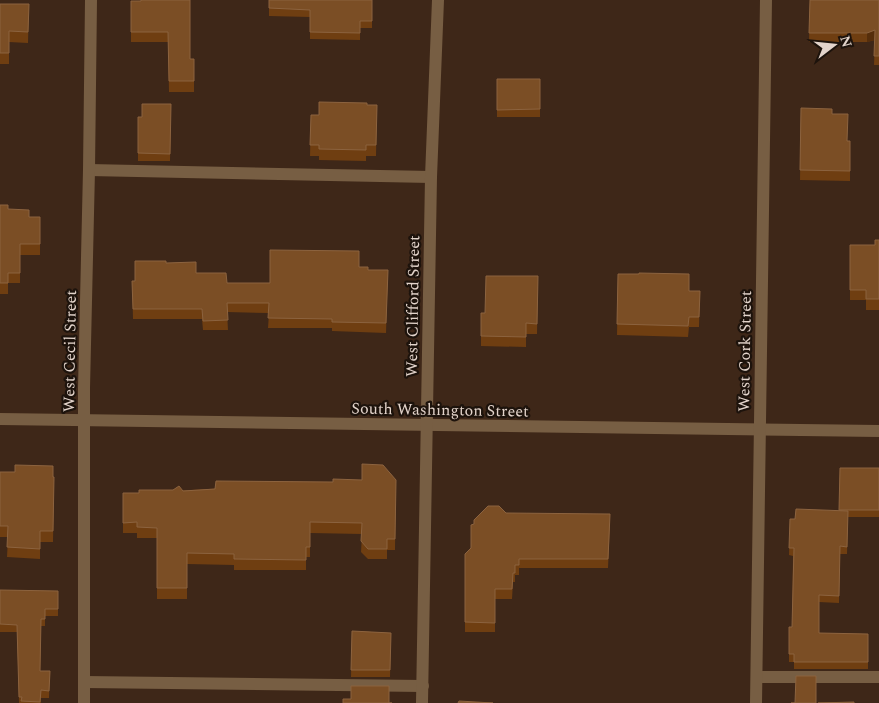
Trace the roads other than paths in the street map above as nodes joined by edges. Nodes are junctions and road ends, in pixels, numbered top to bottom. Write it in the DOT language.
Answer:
graph roads {
  1 [pos="91,0"];
  2 [pos="438,0"];
  3 [pos="766,0"];
  4 [pos="89,170"];
  5 [pos="431,177"];
  6 [pos="0,419"];
  7 [pos="84,420"];
  8 [pos="427,425"];
  9 [pos="759,430"];
  10 [pos="879,431"];
  11 [pos="757,677"];
  12 [pos="879,677"];
  13 [pos="84,682"];
  14 [pos="422,686"];
  15 [pos="84,703"];
  16 [pos="422,703"];
  17 [pos="756,703"];
  1 -- 4 [label="street, West Cecil Street"];
  2 -- 5 [label="street, West Clifford Street"];
  3 -- 9 [label="street, West Cork Street"];
  4 -- 5 [label="street"];
  4 -- 7 [label="street, West Cecil Street"];
  5 -- 8 [label="street, West Clifford Street"];
  6 -- 7 [label="street, South Washington Street"];
  7 -- 8 [label="street, South Washington Street"];
  7 -- 13 [label="street, West Cecil Street"];
  8 -- 9 [label="street, South Washington Street"];
  8 -- 14 [label="street, West Clifford Street"];
  9 -- 10 [label="street, South Washington Street"];
  9 -- 11 [label="street, West Cork Street"];
  11 -- 12 [label="street"];
  11 -- 17 [label="street, West Cork Street"];
  13 -- 14 [label="street"];
  13 -- 15 [label="street, West Cecil Street"];
  14 -- 16 [label="street, West Clifford Street"];
}
